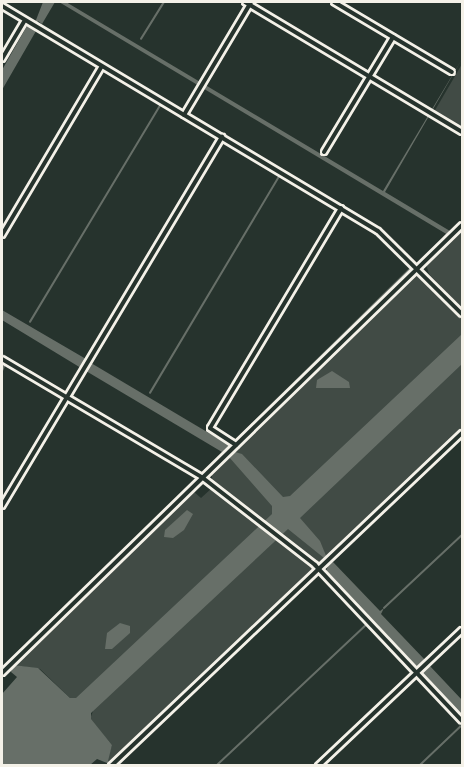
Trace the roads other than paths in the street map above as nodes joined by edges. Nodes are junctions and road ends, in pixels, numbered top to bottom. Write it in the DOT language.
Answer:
graph roads {
  1 [pos="248,2"];
  2 [pos="334,2"];
  3 [pos="2,6"];
  4 [pos="25,20"];
  5 [pos="393,37"];
  6 [pos="2,59"];
  7 [pos="102,66"];
  8 [pos="452,72"];
  9 [pos="370,76"];
  10 [pos="184,115"];
  11 [pos="462,132"];
  12 [pos="222,137"];
  13 [pos="324,152"];
  14 [pos="341,208"];
  15 [pos="462,225"];
  16 [pos="2,235"];
  17 [pos="418,268"];
  18 [pos="462,314"];
  19 [pos="2,358"];
  20 [pos="66,397"];
  21 [pos="462,433"];
  22 [pos="236,445"];
  23 [pos="203,478"];
  24 [pos="2,506"];
  25 [pos="319,569"];
  26 [pos="462,630"];
  27 [pos="2,662"];
  28 [pos="8,666"];
  29 [pos="2,673"];
  30 [pos="417,673"];
  31 [pos="462,721"];
  32 [pos="113,763"];
  33 [pos="318,765"];
  1 -- 9 [label="street"];
  1 -- 10 [label="street"];
  2 -- 5 [label="street"];
  3 -- 4 [label="street"];
  4 -- 6 [label="street"];
  4 -- 7 [label="street"];
  5 -- 8 [label="street"];
  5 -- 9 [label="street"];
  7 -- 10 [label="street"];
  7 -- 16 [label="street"];
  9 -- 11 [label="street"];
  9 -- 13 [label="street"];
  10 -- 12 [label="street"];
  12 -- 14 [label="street"];
  12 -- 20 [label="street"];
  14 -- 17 [label="street"];
  14 -- 22 [label="street"];
  15 -- 17 [label="street"];
  17 -- 18 [label="street"];
  17 -- 22 [label="street"];
  19 -- 20 [label="street"];
  20 -- 23 [label="street"];
  20 -- 24 [label="street"];
  21 -- 25 [label="street"];
  22 -- 23 [label="street"];
  23 -- 25 [label="street"];
  23 -- 28 [label="street"];
  25 -- 30 [label="street"];
  25 -- 32 [label="street"];
  26 -- 30 [label="street"];
  27 -- 28 [label="street"];
  28 -- 29 [label="street"];
  30 -- 31 [label="street"];
  30 -- 33 [label="street"];
}
